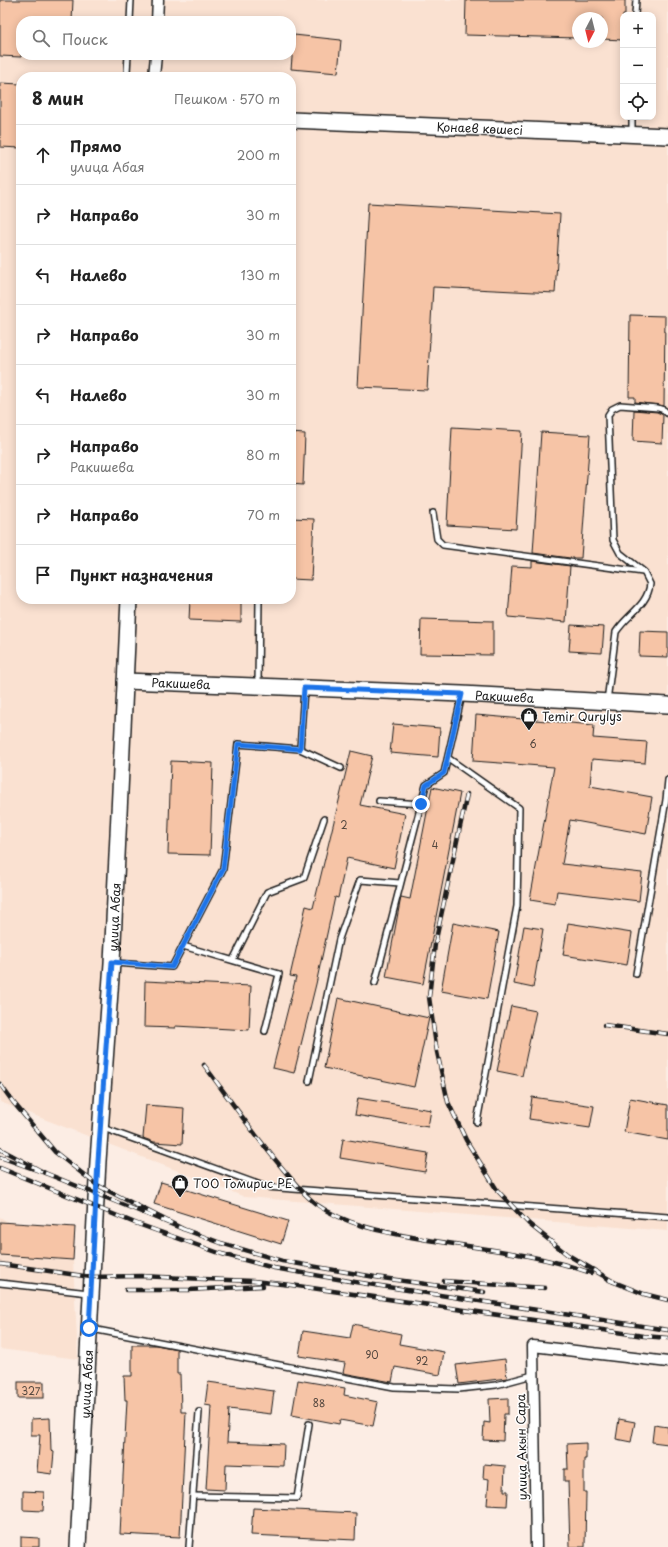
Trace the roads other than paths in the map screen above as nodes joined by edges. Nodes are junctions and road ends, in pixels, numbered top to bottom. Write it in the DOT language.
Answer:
graph roads {
  1 [pos="131,0"];
  2 [pos="158,0"];
  3 [pos="636,0"];
  4 [pos="635,12"];
  5 [pos="130,16"];
  6 [pos="157,16"];
  7 [pos="128,60"];
  8 [pos="156,60"];
  9 [pos="127,72"];
  10 [pos="154,72"];
  11 [pos="296,120"];
  12 [pos="632,120"];
  13 [pos="632,135"];
  14 [pos="668,136"];
  15 [pos="668,414"];
  16 [pos="433,512"];
  17 [pos="644,572"];
  18 [pos="129,604"];
  19 [pos="260,604"];
  20 [pos="125,681"];
  21 [pos="258,686"];
  22 [pos="304,688"];
  23 [pos="462,694"];
  24 [pos="607,702"];
  25 [pos="668,706"];
  26 [pos="300,749"];
  27 [pos="448,758"];
  28 [pos="341,768"];
  29 [pos="668,780"];
  30 [pos="379,802"];
  31 [pos="421,804"];
  32 [pos="324,819"];
  33 [pos="400,883"];
  34 [pos="183,946"];
  35 [pos="234,960"];
  36 [pos="112,962"];
  37 [pos="636,974"];
  38 [pos="374,982"];
  39 [pos="265,1031"];
  40 [pos="309,1081"];
  41 [pos="477,1122"];
  42 [pos="100,1127"];
  43 [pos="668,1217"];
  44 [pos="0,1283"];
  45 [pos="90,1293"];
  46 [pos="89,1328"];
  47 [pos="668,1362"];
  48 [pos="533,1375"];
  49 [pos="199,1412"];
  50 [pos="309,1424"];
  51 [pos="193,1496"];
  52 [pos="78,1547"];
  53 [pos="189,1547"];
  54 [pos="536,1547"];
  1 -- 5 [label="lane"];
  2 -- 6 [label="street"];
  3 -- 4 [label="lane"];
  7 -- 9 [label="lane"];
  8 -- 10 [label="street"];
  11 -- 13 [label="street, Қонаев көшесі"];
  12 -- 13 [label="lane"];
  13 -- 14 [label="street, Қонаев көшесі"];
  15 -- 17 [label="lane"];
  16 -- 17 [label="lane"];
  17 -- 24 [label="lane"];
  18 -- 20 [label="street, улица Абая"];
  19 -- 21 [label="lane"];
  20 -- 21 [label="street, Ракишева"];
  20 -- 36 [label="street, улица Абая"];
  21 -- 22 [label="street, Ракишева"];
  22 -- 23 [label="street, Ракишева"];
  22 -- 26 [label="lane"];
  23 -- 24 [label="street, Ракишева"];
  23 -- 27 [label="lane"];
  24 -- 25 [label="street, Ракишева"];
  26 -- 28 [label="lane"];
  26 -- 34 [label="lane"];
  27 -- 31 [label="lane"];
  27 -- 41 [label="lane"];
  29 -- 37 [label="lane"];
  30 -- 31 [label="lane"];
  31 -- 33 [label="lane"];
  32 -- 35 [label="lane"];
  33 -- 38 [label="lane"];
  33 -- 40 [label="lane"];
  34 -- 35 [label="lane"];
  34 -- 36 [label="lane"];
  35 -- 39 [label="lane"];
  36 -- 42 [label="street, улица Абая"];
  42 -- 43 [label="lane"];
  42 -- 45 [label="street, улица Абая"];
  44 -- 45 [label="lane"];
  45 -- 46 [label="street, улица Абая"];
  46 -- 48 [label="lane"];
  46 -- 52 [label="street, улица Абая"];
  47 -- 48 [label="street, улица Акын Сара"];
  48 -- 54 [label="street, улица Акын Сара"];
  49 -- 51 [label="lane"];
  50 -- 51 [label="lane"];
  51 -- 53 [label="lane"];
}
